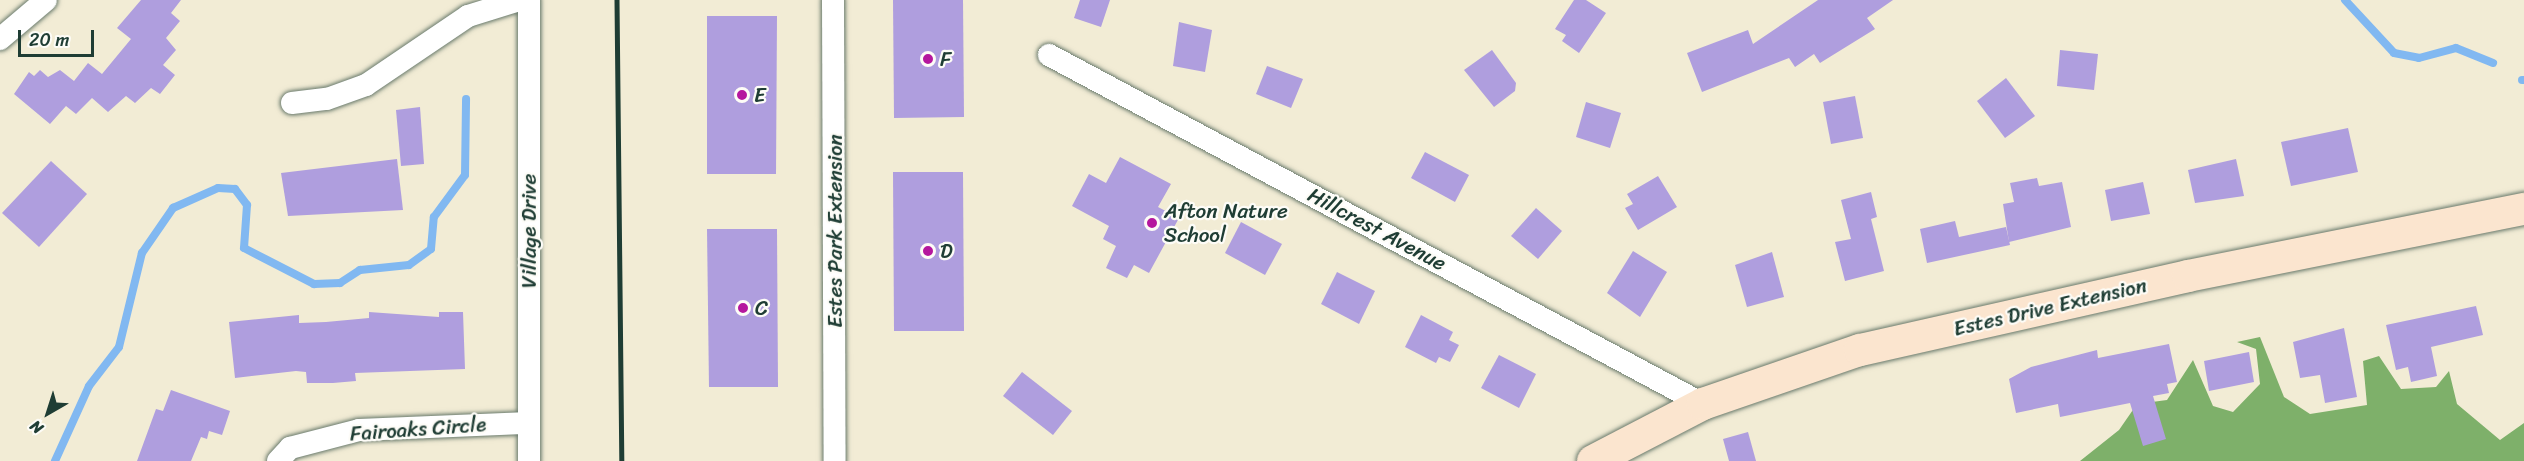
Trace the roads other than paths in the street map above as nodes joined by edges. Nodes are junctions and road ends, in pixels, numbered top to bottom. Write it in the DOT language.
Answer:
graph roads {
  1 [pos="46,0"];
  2 [pos="519,0"];
  3 [pos="529,0"];
  4 [pos="833,0"];
  5 [pos="0,39"];
  6 [pos="1049,55"];
  7 [pos="292,103"];
  8 [pos="2524,208"];
  9 [pos="1703,404"];
  10 [pos="529,423"];
  11 [pos="278,461"];
  12 [pos="529,461"];
  13 [pos="835,461"];
  14 [pos="1593,461"];
  1 -- 5 [label="street"];
  2 -- 7 [label="street"];
  3 -- 10 [label="street, Village Drive"];
  4 -- 13 [label="street, Estes Park Extension"];
  6 -- 9 [label="street, Hillcrest Avenue"];
  8 -- 9 [label="main road, Estes Drive Extension"];
  9 -- 14 [label="main road, Estes Drive Extension"];
  10 -- 11 [label="street, Fairoaks Circle"];
  10 -- 12 [label="street, Village Drive"];
}
